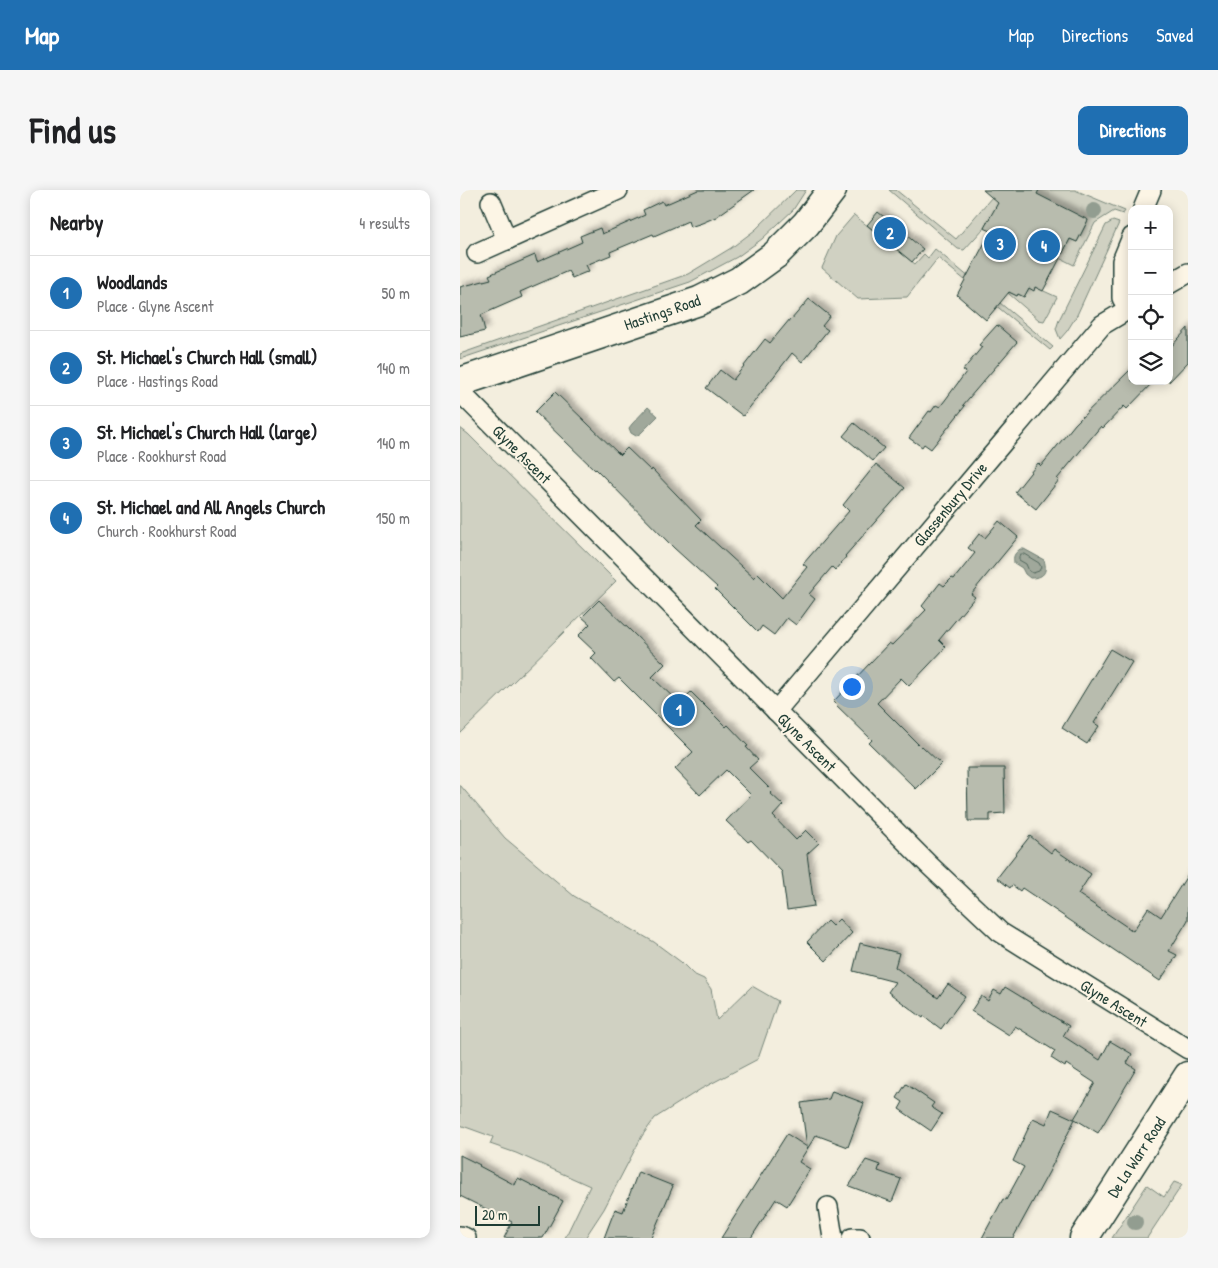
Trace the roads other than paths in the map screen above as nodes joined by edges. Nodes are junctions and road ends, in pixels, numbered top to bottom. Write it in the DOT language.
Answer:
graph roads {
  1 [pos="618,190"];
  2 [pos="832,190"];
  3 [pos="1151,190"];
  4 [pos="491,202"];
  5 [pos="1145,205"];
  6 [pos="506,240"];
  7 [pos="1128,247"];
  8 [pos="477,253"];
  9 [pos="1188,273"];
  10 [pos="1173,282"];
  11 [pos="1128,306"];
  12 [pos="1128,309"];
  13 [pos="460,382"];
  14 [pos="460,392"];
  15 [pos="776,711"];
  16 [pos="1188,1049"];
  17 [pos="1188,1076"];
  18 [pos="828,1208"];
  19 [pos="460,1236"];
  20 [pos="466,1238"];
  21 [pos="833,1238"];
  22 [pos="852,1238"];
  23 [pos="860,1238"];
  24 [pos="1084,1238"];
  1 -- 6 [label="street"];
  2 -- 13 [label="main road, Hastings Road"];
  3 -- 5 [label="street"];
  4 -- 6 [label="street"];
  6 -- 8 [label="street"];
  7 -- 11 [label="street"];
  9 -- 10 [label="street"];
  12 -- 15 [label="street, Glassenbury Drive"];
  14 -- 15 [label="street, Glyne Ascent"];
  15 -- 16 [label="street, Glyne Ascent"];
  17 -- 24 [label="main road, De La Warr Road"];
  18 -- 21 [label="street"];
  19 -- 20 [label="street"];
  22 -- 23 [label="street"];
}
